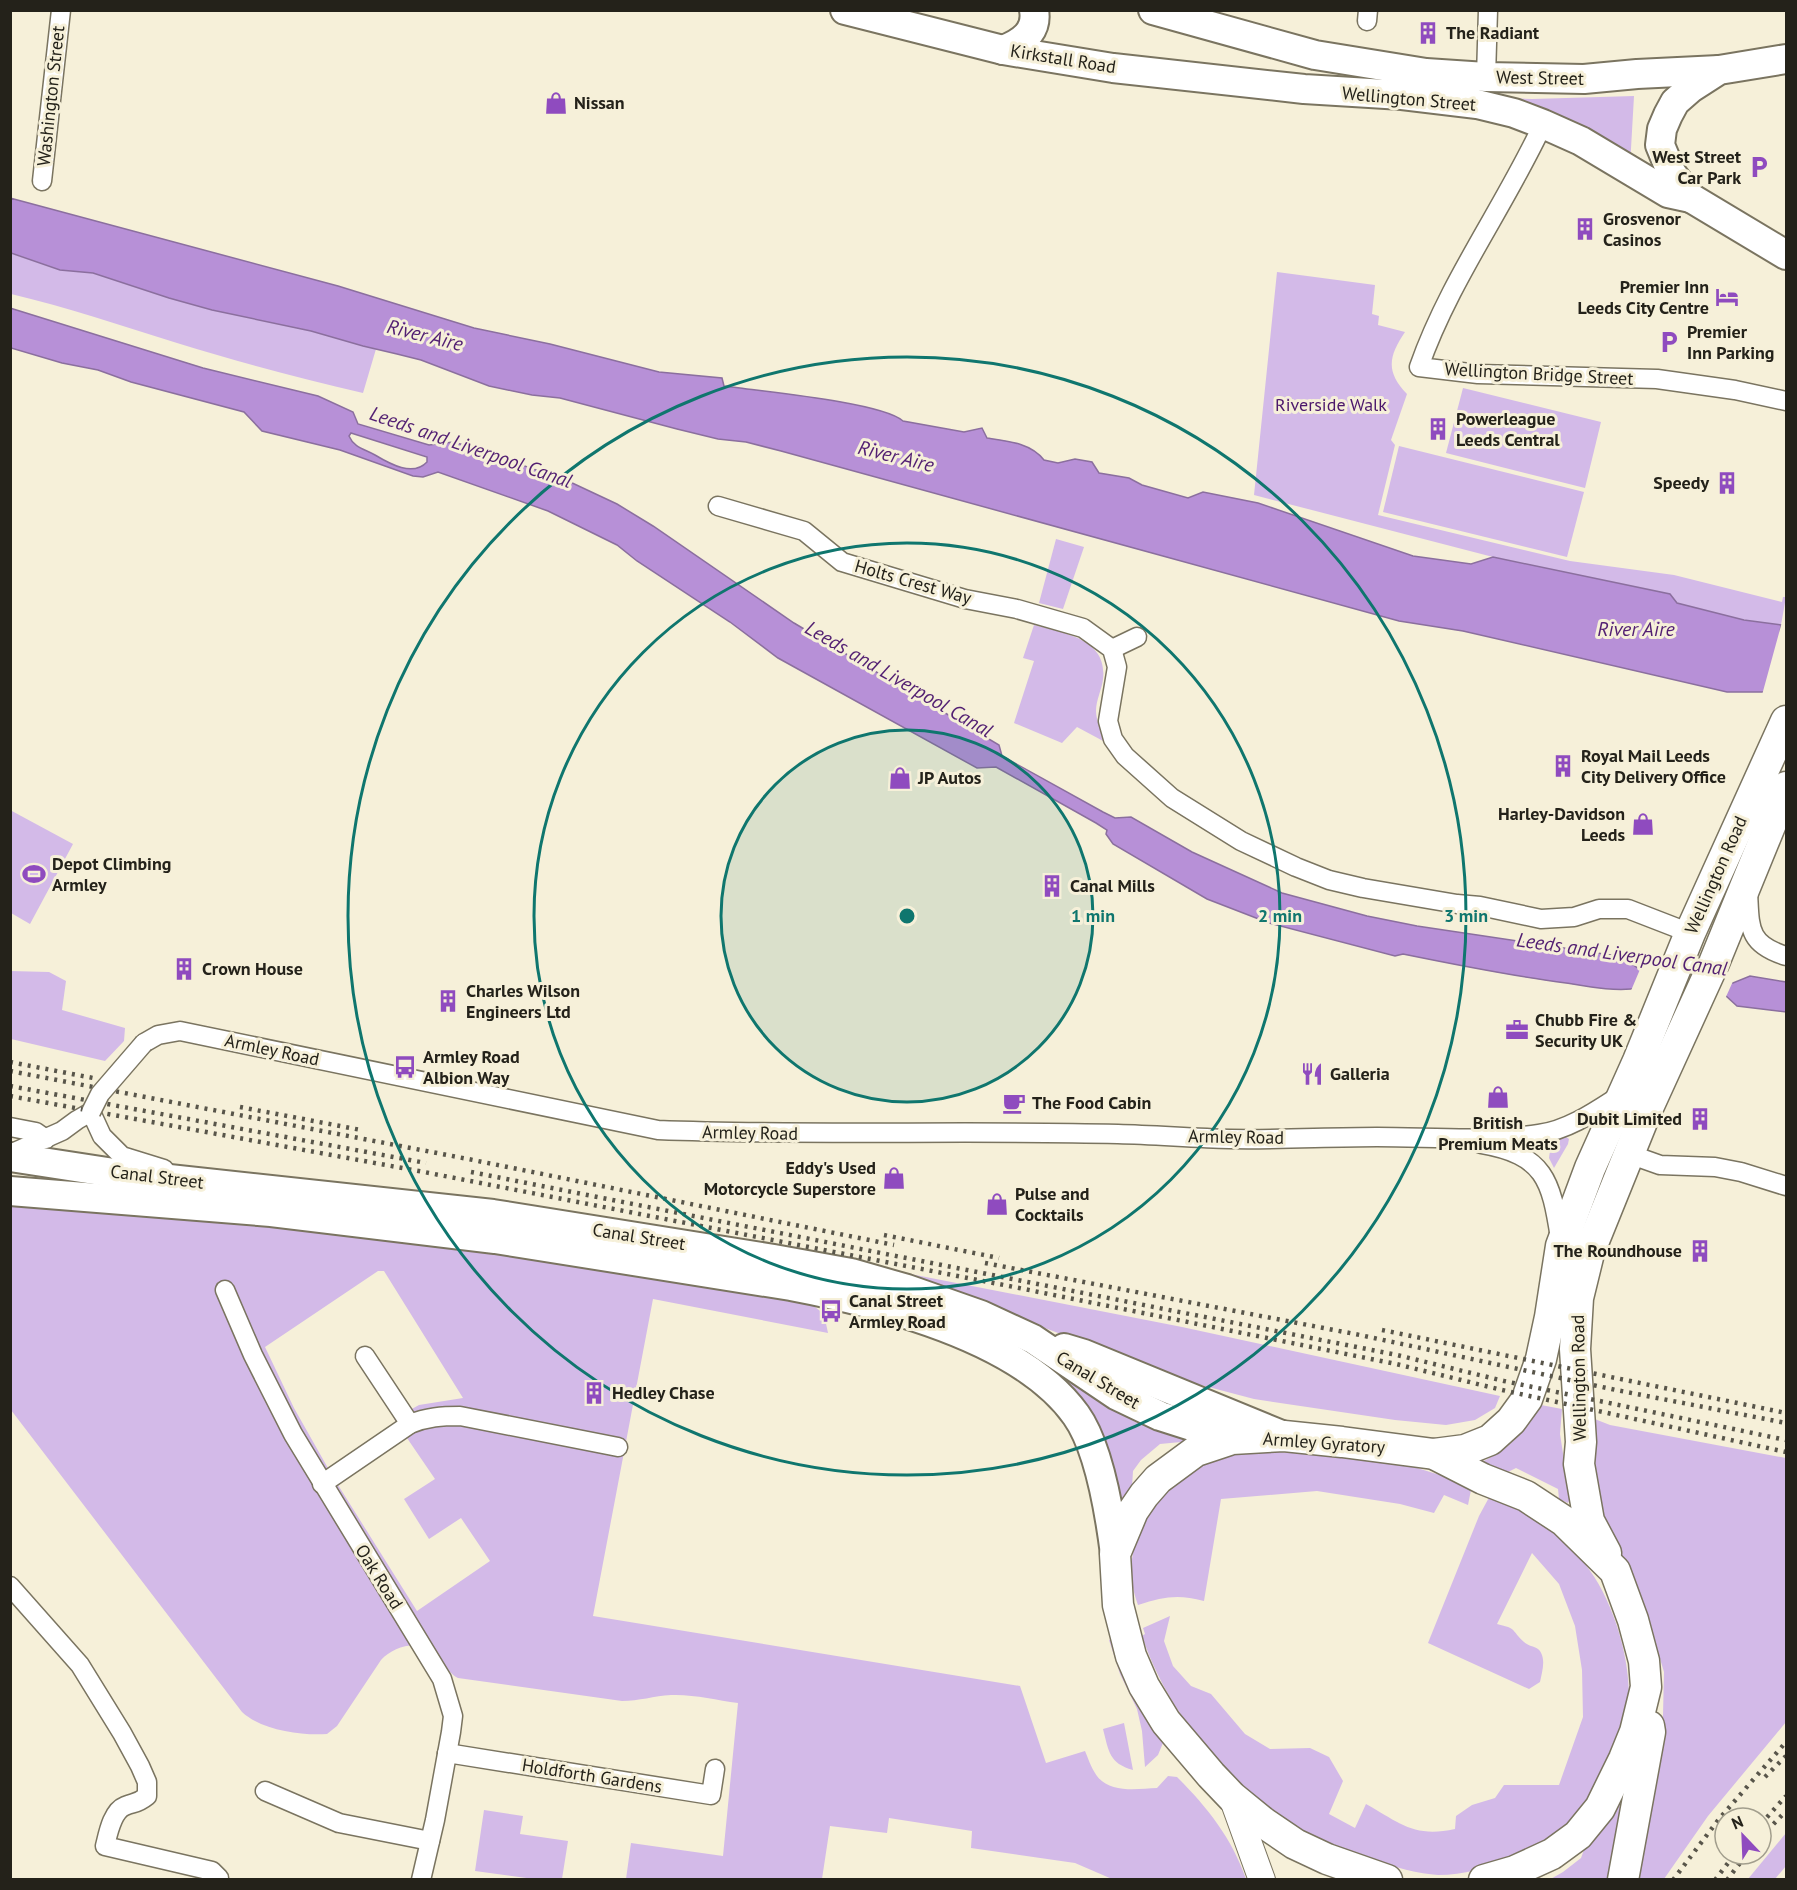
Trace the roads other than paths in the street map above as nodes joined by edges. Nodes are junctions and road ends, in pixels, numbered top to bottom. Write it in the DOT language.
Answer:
graph roads {
  1 [pos="61,10"];
  2 [pos="845,10"];
  3 [pos="1034,10"];
  4 [pos="1153,10"];
  5 [pos="1488,10"];
  6 [pos="1003,50"];
  7 [pos="1786,59"];
  8 [pos="1719,70"];
  9 [pos="1486,77"];
  10 [pos="1286,87"];
  11 [pos="1543,124"];
  12 [pos="42,182"];
  13 [pos="1691,198"];
  14 [pos="1786,255"];
  15 [pos="1786,401"];
  16 [pos="718,506"];
  17 [pos="1137,637"];
  18 [pos="1112,649"];
  19 [pos="1786,721"];
  20 [pos="1786,787"];
  21 [pos="1747,884"];
  22 [pos="1685,945"];
  23 [pos="1786,956"];
  24 [pos="1623,1094"];
  25 [pos="91,1112"];
  26 [pos="10,1127"];
  27 [pos="1539,1134"];
  28 [pos="46,1139"];
  29 [pos="1455,1140"];
  30 [pos="1629,1154"];
  31 [pos="10,1156"];
  32 [pos="1540,1172"];
  33 [pos="217,1184"];
  34 [pos="1786,1186"];
  35 [pos="10,1191"];
  36 [pos="1561,1246"];
  37 [pos="225,1290"];
  38 [pos="1033,1339"];
  39 [pos="365,1356"];
  40 [pos="410,1424"];
  41 [pos="1284,1436"];
  42 [pos="1232,1439"];
  43 [pos="618,1447"];
  44 [pos="1434,1454"];
  45 [pos="322,1484"];
  46 [pos="1115,1554"];
  47 [pos="1615,1571"];
  48 [pos="10,1586"];
  49 [pos="1646,1687"];
  50 [pos="447,1753"];
  51 [pos="715,1769"];
  52 [pos="266,1791"];
  53 [pos="1232,1797"];
  54 [pos="430,1840"];
  55 [pos="219,1878"];
  56 [pos="421,1880"];
  57 [pos="1262,1880"];
  58 [pos="1387,1880"];
  59 [pos="1484,1880"];
  60 [pos="1623,1880"];
  1 -- 12 [label="street, Washington Street"];
  2 -- 6 [label="main road, Kirkstall Road"];
  3 -- 6 [label="main road"];
  4 -- 9 [label="main road, West Street"];
  5 -- 9 [label="street"];
  6 -- 10 [label="main road, Kirkstall Road"];
  7 -- 8 [label="main road, West Street"];
  8 -- 9 [label="main road, West Street"];
  8 -- 13 [label="main road"];
  10 -- 11 [label="main road, Wellington Street"];
  11 -- 13 [label="main road, Wellington Street"];
  11 -- 15 [label="street, Wellington Bridge Street"];
  13 -- 14 [label="main road"];
  16 -- 18 [label="street, Holts Crest Way"];
  17 -- 18 [label="street"];
  18 -- 22 [label="street"];
  19 -- 22 [label="highway, Wellington Road"];
  20 -- 21 [label="highway, Wellington Road"];
  21 -- 23 [label="street"];
  21 -- 30 [label="highway, Wellington Road"];
  22 -- 24 [label="highway, Wellington Road"];
  24 -- 27 [label="street, Armley Road"];
  24 -- 36 [label="highway, Wellington Road"];
  25 -- 28 [label="street, Armley Road"];
  25 -- 29 [label="street, Armley Road, bridge"];
  25 -- 33 [label="street"];
  26 -- 28 [label="street"];
  27 -- 29 [label="street, Armley Road"];
  27 -- 32 [label="street, Armley Road"];
  28 -- 31 [label="street, Armley Road"];
  29 -- 32 [label="street, Armley Road"];
  30 -- 34 [label="street"];
  30 -- 47 [label="highway, Wellington Road"];
  31 -- 33 [label="main road, Canal Street"];
  32 -- 36 [label="street, Armley Road"];
  33 -- 38 [label="main road, Canal Street"];
  35 -- 46 [label="main road, Canal Street"];
  36 -- 44 [label="highway, Wellington Road"];
  37 -- 45 [label="street, Oak Road"];
  38 -- 41 [label="main road"];
  38 -- 42 [label="main road, Canal Street"];
  39 -- 40 [label="street"];
  40 -- 43 [label="street"];
  40 -- 45 [label="street"];
  41 -- 42 [label="highway, Armley Gyratory"];
  41 -- 44 [label="highway, Armley Gyratory"];
  42 -- 46 [label="highway, Armley Gyratory"];
  44 -- 47 [label="highway, Armley Gyratory"];
  45 -- 50 [label="street, Oak Road"];
  46 -- 53 [label="highway, Armley Gyratory"];
  47 -- 49 [label="highway, Armley Gyratory"];
  48 -- 55 [label="street"];
  49 -- 59 [label="highway, Armley Gyratory"];
  49 -- 60 [label="highway"];
  50 -- 51 [label="street, Holdforth Gardens"];
  50 -- 54 [label="street, Oak Road"];
  52 -- 54 [label="street"];
  53 -- 57 [label="main road"];
  53 -- 58 [label="highway, Armley Gyratory"];
  54 -- 56 [label="street, Oak Road"];
}
